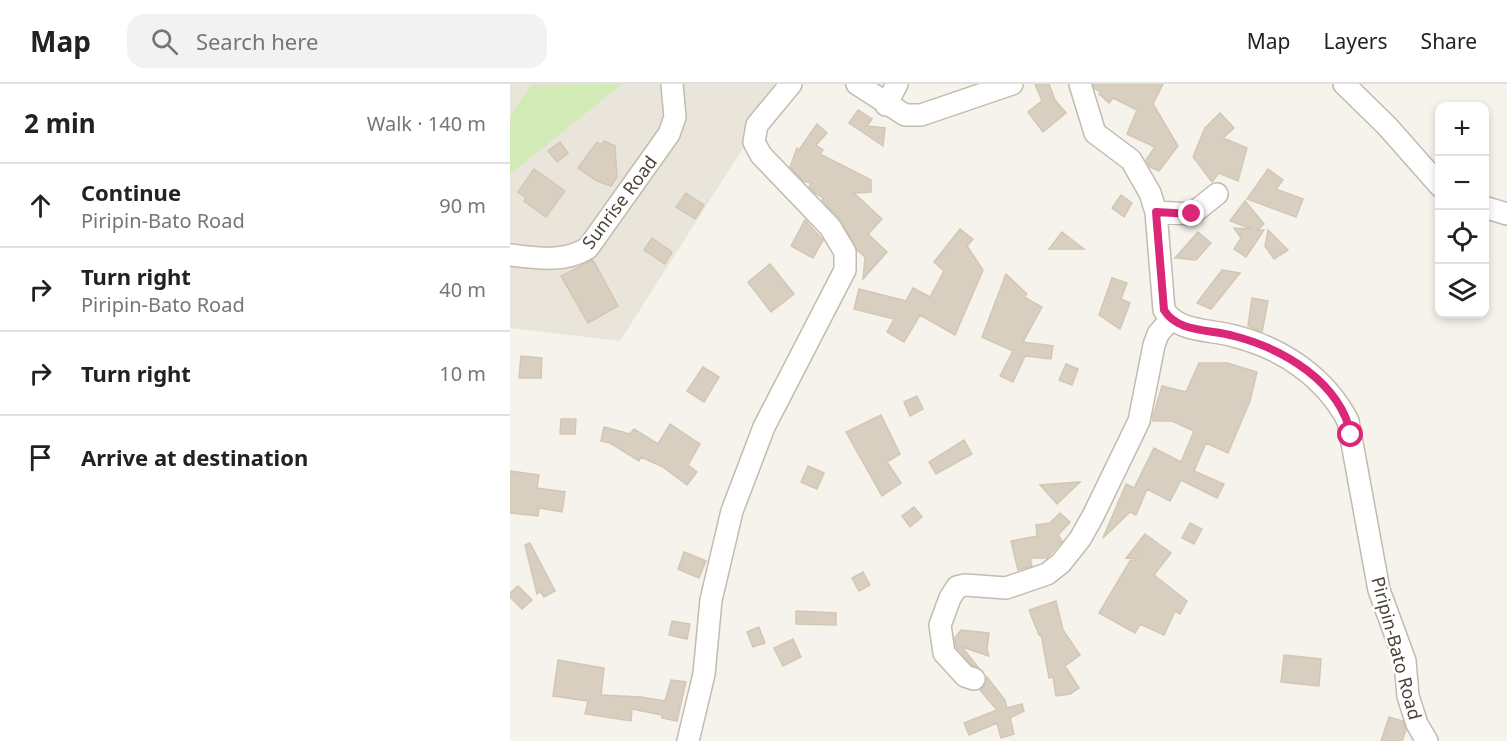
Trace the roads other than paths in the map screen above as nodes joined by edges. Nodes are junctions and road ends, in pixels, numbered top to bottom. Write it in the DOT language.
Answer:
graph roads {
  1 [pos="672,84"];
  2 [pos="790,84"];
  3 [pos="857,84"];
  4 [pos="897,84"];
  5 [pos="1012,84"];
  6 [pos="1080,84"];
  7 [pos="1344,84"];
  8 [pos="971,92"];
  9 [pos="886,105"];
  10 [pos="1435,180"];
  11 [pos="1217,194"];
  12 [pos="1489,208"];
  13 [pos="1156,212"];
  14 [pos="1507,214"];
  15 [pos="510,255"];
  16 [pos="1170,320"];
  17 [pos="974,679"];
  18 [pos="688,741"];
  19 [pos="1427,741"];
  1 -- 15 [label="street, Sunrise Road"];
  2 -- 18 [label="street"];
  3 -- 9 [label="street"];
  4 -- 9 [label="street"];
  5 -- 8 [label="street"];
  6 -- 13 [label="street"];
  7 -- 10 [label="street"];
  8 -- 9 [label="street"];
  11 -- 13 [label="street"];
  12 -- 14 [label="street"];
  13 -- 16 [label="street"];
  16 -- 17 [label="street"];
  16 -- 19 [label="street, Piripin-Bato Road"];
}
